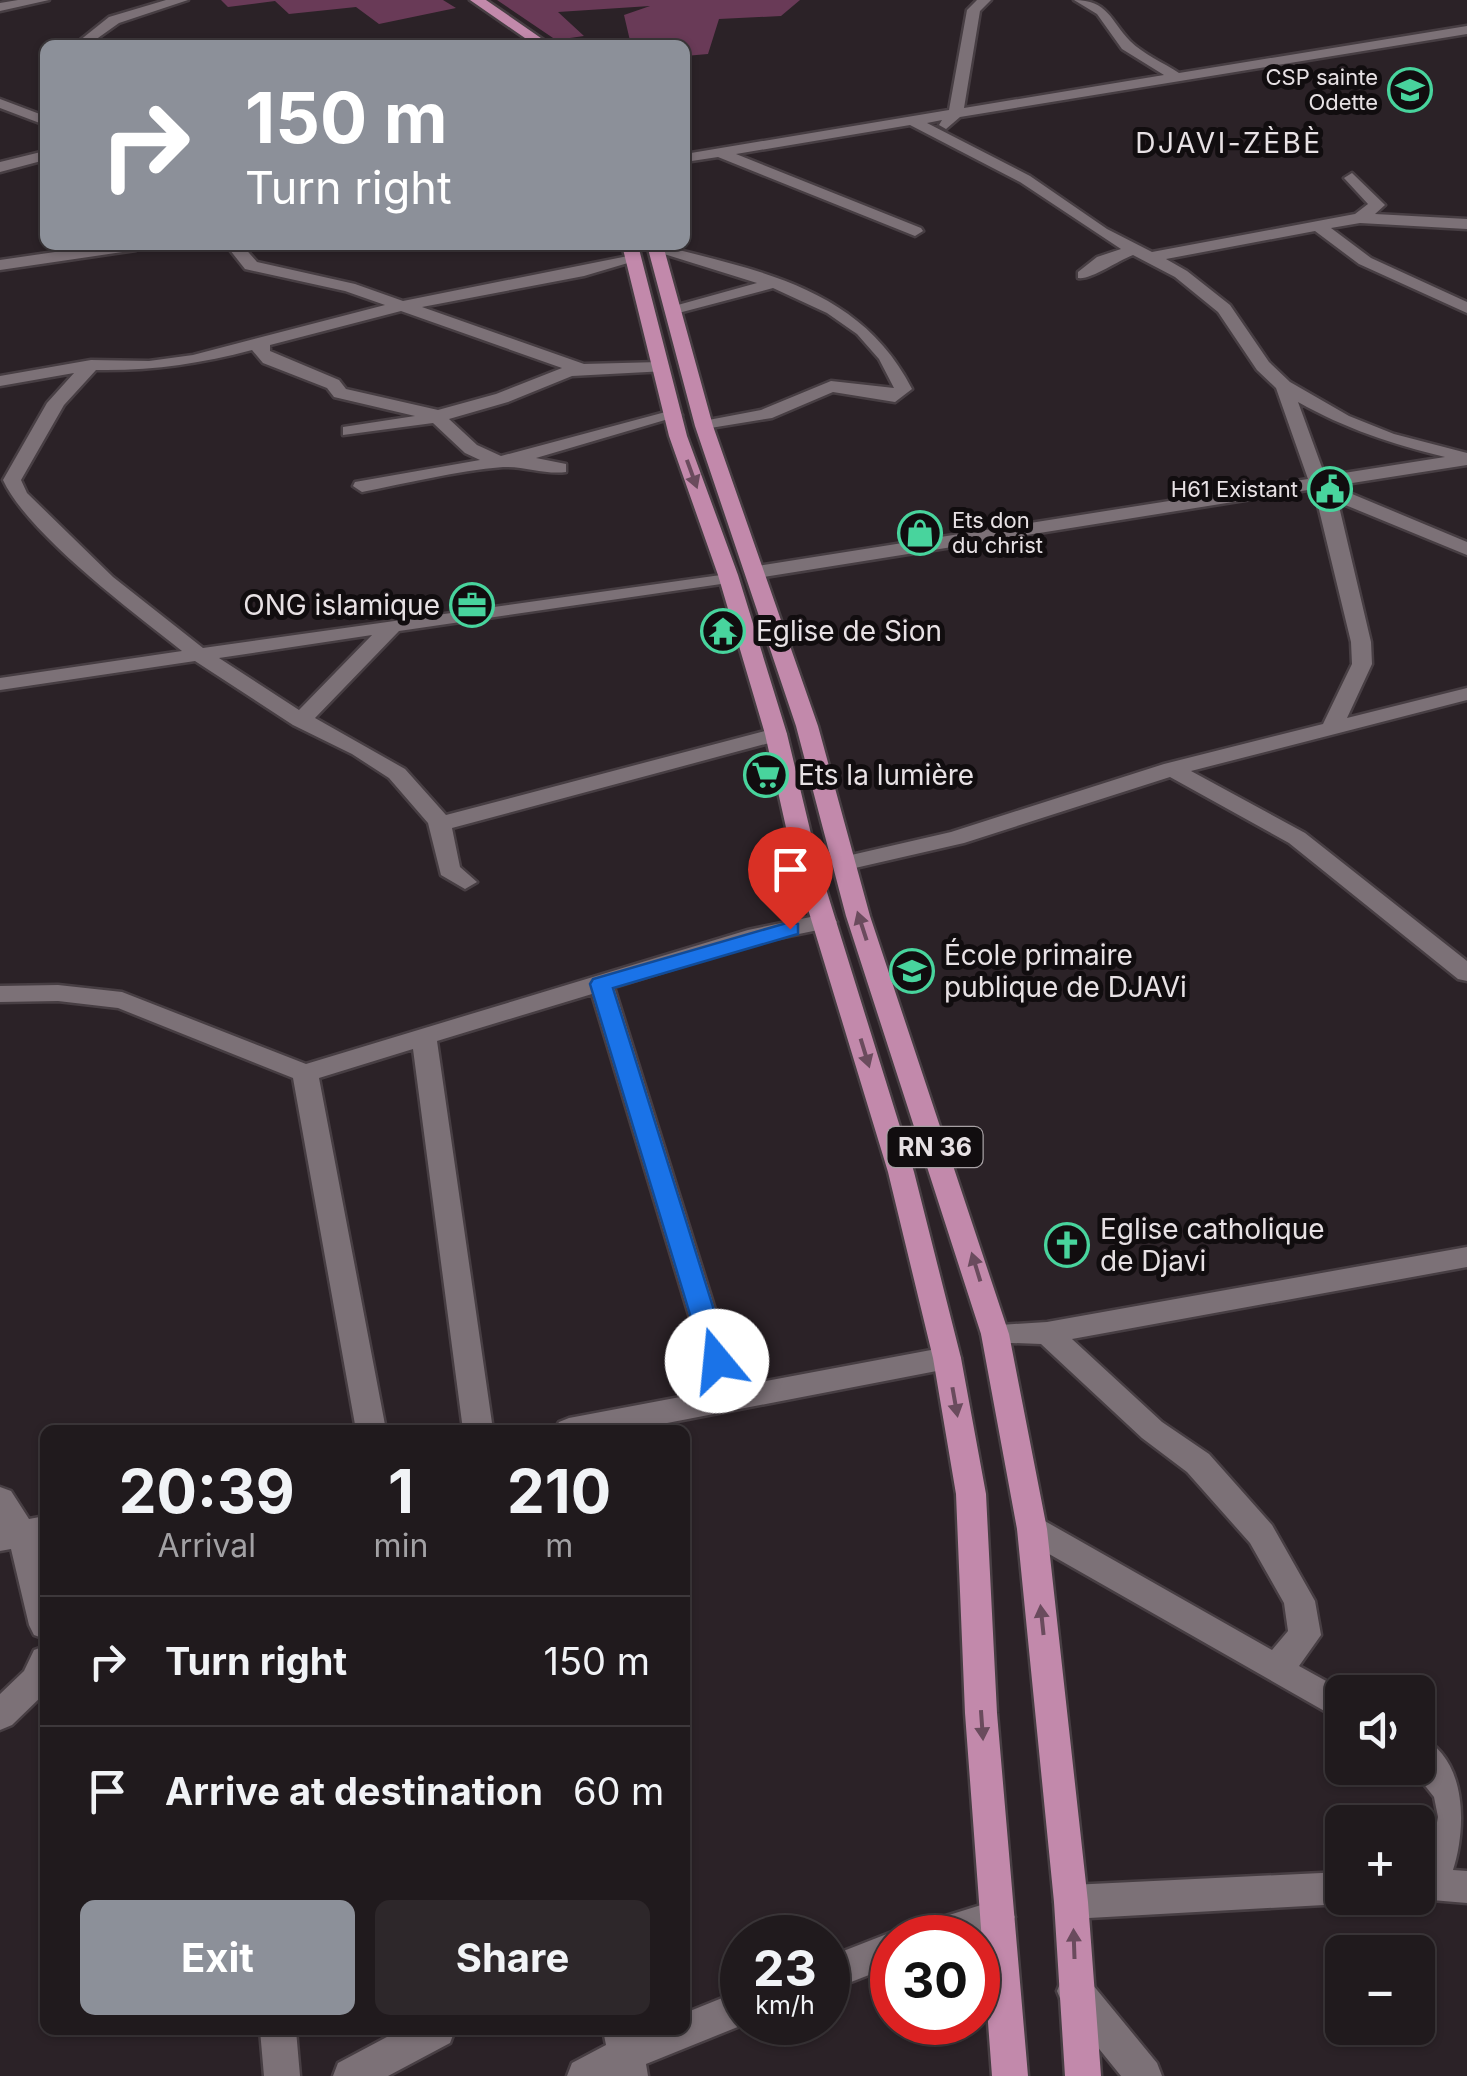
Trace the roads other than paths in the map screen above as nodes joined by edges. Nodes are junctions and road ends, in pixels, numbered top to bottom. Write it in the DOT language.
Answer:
graph roads {
  1 [pos="42,0"];
  2 [pos="182,0"];
  3 [pos="456,0"];
  4 [pos="477,0"];
  5 [pos="984,0"];
  6 [pos="1080,0"];
  7 [pos="103,2"];
  8 [pos="0,7"];
  9 [pos="119,17"];
  10 [pos="1467,30"];
  11 [pos="85,40"];
  12 [pos="513,40"];
  13 [pos="537,40"];
  14 [pos="1176,77"];
  15 [pos="0,103"];
  16 [pos="956,113"];
  17 [pos="38,114"];
  18 [pos="911,120"];
  19 [pos="937,135"];
  20 [pos="722,154"];
  21 [pos="40,156"];
  22 [pos="690,157"];
  23 [pos="0,167"];
  24 [pos="1352,178"];
  25 [pos="1467,213"];
  26 [pos="1360,218"];
  27 [pos="1440,220"];
  28 [pos="1467,224"];
  29 [pos="1317,225"];
  30 [pos="915,231"];
  31 [pos="1136,249"];
  32 [pos="102,250"];
  33 [pos="238,250"];
  34 [pos="640,250"];
  35 [pos="643,250"];
  36 [pos="643,250"];
  37 [pos="647,250"];
  38 [pos="1152,258"];
  39 [pos="0,265"];
  40 [pos="1084,275"];
  41 [pos="770,284"];
  42 [pos="401,306"];
  43 [pos="1467,308"];
  44 [pos="673,312"];
  45 [pos="261,342"];
  46 [pos="91,364"];
  47 [pos="660,367"];
  48 [pos="582,369"];
  49 [pos="0,380"];
  50 [pos="1284,386"];
  51 [pos="435,415"];
  52 [pos="672,415"];
  53 [pos="704,426"];
  54 [pos="349,431"];
  55 [pos="1467,440"];
  56 [pos="1461,456"];
  57 [pos="500,462"];
  58 [pos="559,468"];
  59 [pos="362,486"];
  60 [pos="1322,486"];
  61 [pos="1467,549"];
  62 [pos="758,572"];
  63 [pos="728,578"];
  64 [pos="394,624"];
  65 [pos="198,654"];
  66 [pos="0,684"];
  67 [pos="1467,694"];
  68 [pos="301,720"];
  69 [pos="1330,732"];
  70 [pos="776,734"];
  71 [pos="1172,769"];
  72 [pos="440,824"];
  73 [pos="842,864"];
  74 [pos="464,882"];
  75 [pos="825,922"];
  76 [pos="1467,973"];
  77 [pos="4,984"];
  78 [pos="601,984"];
  79 [pos="424,1040"];
  80 [pos="305,1072"];
  81 [pos="1467,1257"];
  82 [pos="995,1334"];
  83 [pos="1046,1334"];
  84 [pos="947,1358"];
  85 [pos="729,1399"];
  86 [pos="370,1425"];
  87 [pos="477,1425"];
  88 [pos="594,1425"];
  89 [pos="0,1500"];
  90 [pos="1032,1528"];
  91 [pos="22,1534"];
  92 [pos="40,1588"];
  93 [pos="1277,1668"];
  94 [pos="40,1672"];
  95 [pos="1325,1697"];
  96 [pos="0,1715"];
  97 [pos="1435,1769"];
  98 [pos="1435,1870"];
  99 [pos="1435,1886"];
  100 [pos="1467,1887"];
  101 [pos="1325,1889"];
  102 [pos="1071,1902"];
  103 [pos="996,1915"];
  104 [pos="1000,1962"];
  105 [pos="1075,1992"];
  106 [pos="720,2017"];
  107 [pos="690,2028"];
  108 [pos="278,2035"];
  109 [pos="428,2035"];
  110 [pos="673,2035"];
  111 [pos="625,2054"];
  112 [pos="282,2076"];
  113 [pos="351,2076"];
  114 [pos="584,2076"];
  115 [pos="1010,2076"];
  116 [pos="1083,2076"];
  117 [pos="1144,2076"];
  1 -- 8 [label="street"];
  2 -- 9 [label="street"];
  3 -- 12 [label="main road"];
  4 -- 13 [label="main road"];
  5 -- 16 [label="street"];
  6 -- 14 [label="street"];
  7 -- 9 [label="street"];
  9 -- 11 [label="street"];
  10 -- 14 [label="street"];
  14 -- 16 [label="street"];
  15 -- 17 [label="street"];
  16 -- 18 [label="street"];
  16 -- 19 [label="street"];
  18 -- 19 [label="street"];
  18 -- 20 [label="street"];
  19 -- 31 [label="street"];
  20 -- 22 [label="street"];
  20 -- 30 [label="street"];
  21 -- 23 [label="street"];
  24 -- 26 [label="street"];
  25 -- 27 [label="street"];
  26 -- 27 [label="street"];
  26 -- 29 [label="street"];
  27 -- 28 [label="street"];
  29 -- 38 [label="street"];
  29 -- 43 [label="street"];
  31 -- 38 [label="street"];
  31 -- 40 [label="street"];
  32 -- 39 [label="street"];
  33 -- 42 [label="street"];
  34 -- 42 [label="street"];
  35 -- 44 [label="main road, RN 36"];
  36 -- 47 [label="main road, RN 36"];
  37 -- 41 [label="street"];
  38 -- 50 [label="street"];
  41 -- 44 [label="street"];
  41 -- 53 [label="street"];
  42 -- 45 [label="street"];
  42 -- 48 [label="street"];
  44 -- 53 [label="main road, RN 36"];
  45 -- 46 [label="street"];
  45 -- 51 [label="street"];
  46 -- 49 [label="street"];
  46 -- 65 [label="street"];
  47 -- 48 [label="street"];
  47 -- 52 [label="main road, RN 36"];
  48 -- 51 [label="street"];
  50 -- 56 [label="street"];
  50 -- 60 [label="street"];
  51 -- 54 [label="street"];
  51 -- 57 [label="street"];
  52 -- 57 [label="street"];
  52 -- 63 [label="main road, RN 36, one-way"];
  53 -- 62 [label="main road, RN 36"];
  55 -- 56 [label="street"];
  56 -- 60 [label="street"];
  57 -- 58 [label="street"];
  57 -- 59 [label="street"];
  60 -- 61 [label="street"];
  60 -- 62 [label="street"];
  60 -- 69 [label="street"];
  62 -- 73 [label="main road, RN 36"];
  63 -- 64 [label="street"];
  63 -- 70 [label="main road, RN 36"];
  64 -- 65 [label="street"];
  64 -- 68 [label="street"];
  65 -- 66 [label="street"];
  65 -- 68 [label="street"];
  67 -- 69 [label="street"];
  68 -- 72 [label="street"];
  69 -- 71 [label="street"];
  70 -- 72 [label="street"];
  70 -- 75 [label="main road, RN 36"];
  71 -- 73 [label="street"];
  71 -- 76 [label="street"];
  72 -- 74 [label="street"];
  82 -- 73 [label="main road, RN 36, one-way"];
  75 -- 78 [label="street"];
  75 -- 84 [label="main road, RN 36, one-way"];
  77 -- 80 [label="street"];
  78 -- 79 [label="street"];
  78 -- 85 [label="street"];
  79 -- 80 [label="street"];
  79 -- 87 [label="street"];
  80 -- 86 [label="street"];
  81 -- 83 [label="street"];
  82 -- 83 [label="street"];
  82 -- 90 [label="main road, RN 36"];
  83 -- 93 [label="street"];
  84 -- 85 [label="street"];
  84 -- 103 [label="main road, RN 36, one-way"];
  85 -- 88 [label="street"];
  89 -- 91 [label="street"];
  90 -- 93 [label="street"];
  102 -- 90 [label="main road, RN 36, one-way"];
  91 -- 92 [label="street"];
  93 -- 95 [label="street"];
  94 -- 96 [label="street"];
  97 -- 98 [label="street"];
  99 -- 100 [label="street"];
  101 -- 102 [label="street"];
  105 -- 102 [label="main road, RN 36, one-way"];
  104 -- 115 [label="main road, RN 36"];
  105 -- 116 [label="main road, RN 36"];
  105 -- 117 [label="street"];
  106 -- 107 [label="street"];
  108 -- 112 [label="street"];
  109 -- 113 [label="street"];
  110 -- 111 [label="street"];
  111 -- 114 [label="street"];
}
